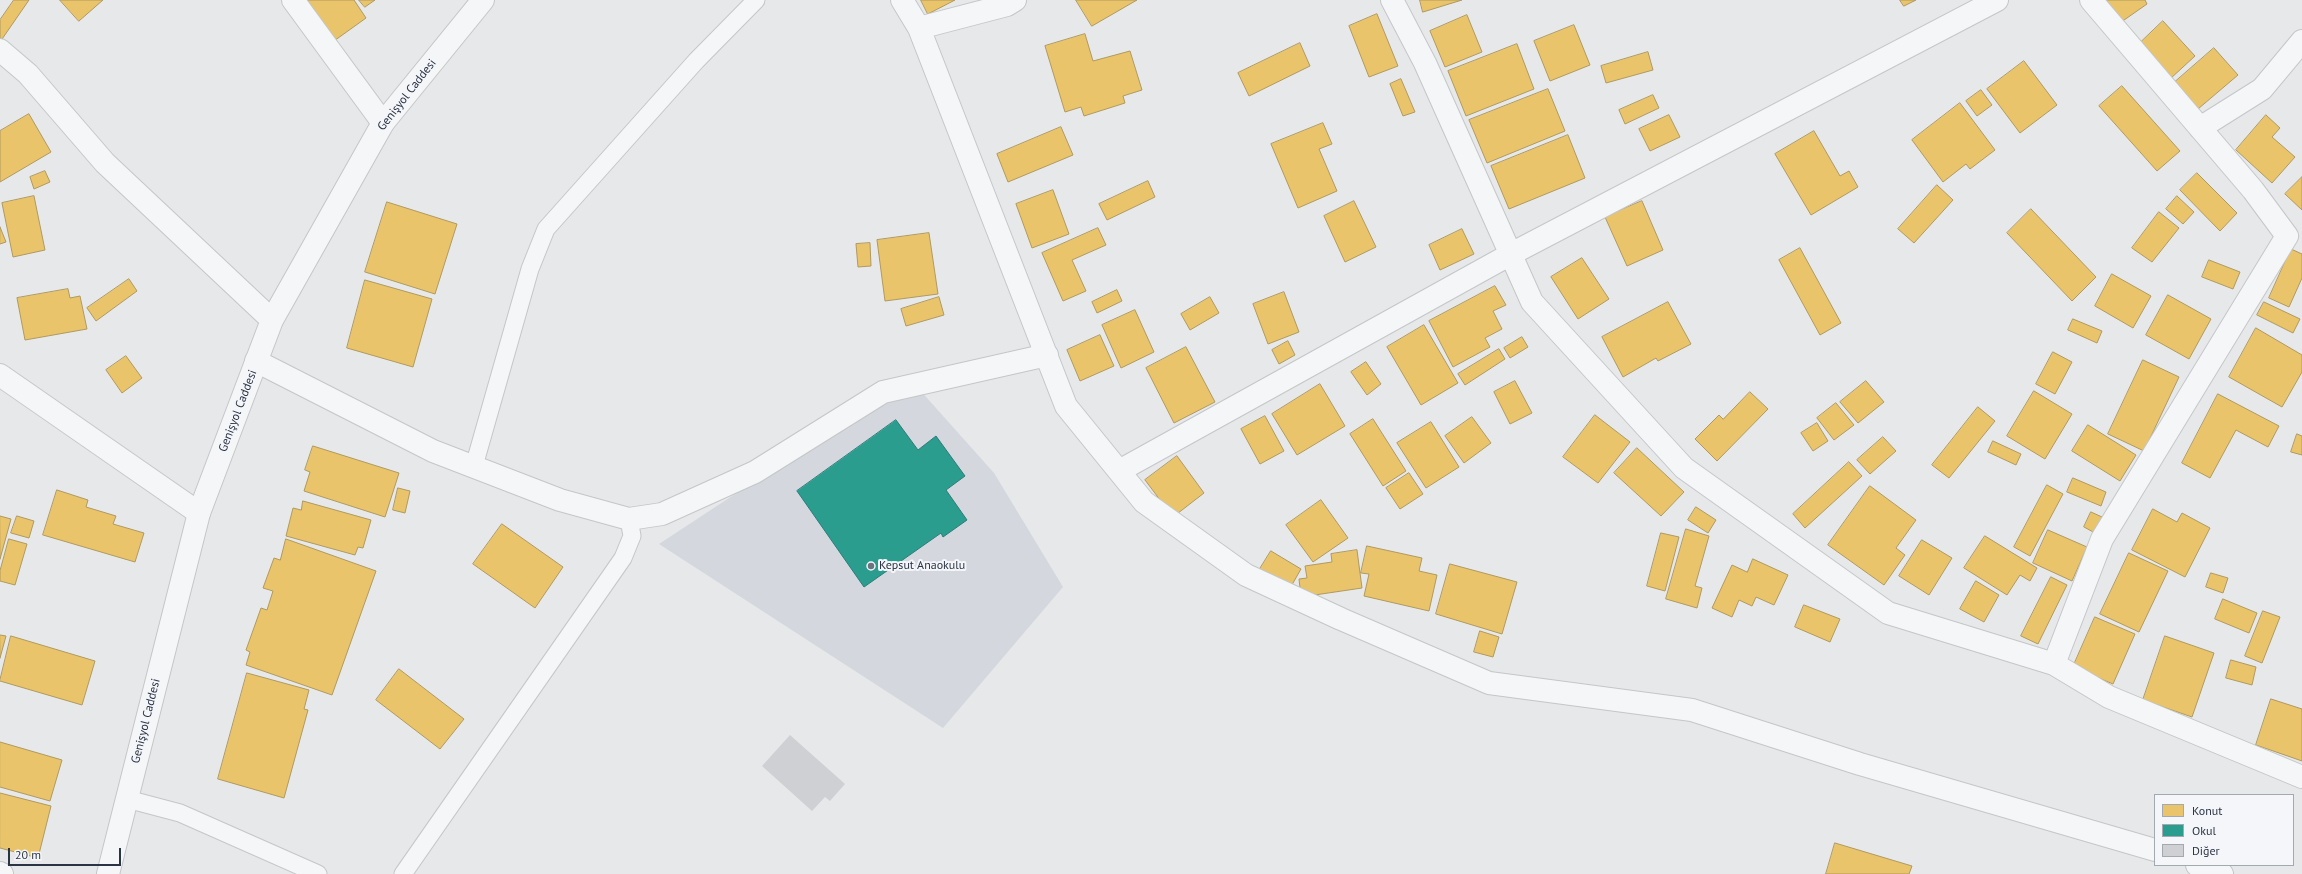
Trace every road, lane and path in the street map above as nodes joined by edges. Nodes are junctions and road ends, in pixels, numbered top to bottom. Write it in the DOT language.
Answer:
graph roads {
  1 [pos="293,0"];
  2 [pos="483,0"];
  3 [pos="756,0"];
  4 [pos="902,0"];
  5 [pos="1016,0"];
  6 [pos="1392,0"];
  7 [pos="1997,0"];
  8 [pos="2091,0"];
  9 [pos="919,28"];
  10 [pos="2302,41"];
  11 [pos="0,50"];
  12 [pos="383,123"];
  13 [pos="2200,128"];
  14 [pos="1511,254"];
  15 [pos="272,320"];
  16 [pos="1047,355"];
  17 [pos="256,361"];
  18 [pos="0,375"];
  19 [pos="474,466"];
  20 [pos="1119,471"];
  21 [pos="199,513"];
  22 [pos="629,519"];
  23 [pos="2054,664"];
  24 [pos="2302,777"];
  25 [pos="127,799"];
  26 [pos="2154,850"];
  27 [pos="2200,866"];
  28 [pos="108,874"];
  29 [pos="318,874"];
  30 [pos="403,874"];
  31 [pos="2222,874"];
  1 -- 12 [label="street"];
  2 -- 12 [label="street, Genişyol Caddesi"];
  3 -- 19 [label="lane"];
  4 -- 9 [label="street"];
  5 -- 9 [label="street"];
  6 -- 14 [label="street"];
  7 -- 14 [label="street"];
  8 -- 13 [label="street"];
  9 -- 16 [label="street"];
  10 -- 13 [label="street"];
  11 -- 15 [label="street"];
  12 -- 15 [label="street, Genişyol Caddesi"];
  13 -- 23 [label="street"];
  14 -- 20 [label="street"];
  14 -- 23 [label="street"];
  15 -- 17 [label="street, Genişyol Caddesi"];
  16 -- 20 [label="street"];
  16 -- 22 [label="street"];
  17 -- 19 [label="street"];
  17 -- 21 [label="street, Genişyol Caddesi"];
  18 -- 21 [label="street"];
  19 -- 22 [label="street"];
  20 -- 26 [label="street"];
  21 -- 25 [label="street, Genişyol Caddesi"];
  22 -- 30 [label="lane"];
  23 -- 24 [label="street"];
  25 -- 28 [label="street, Genişyol Caddesi"];
  25 -- 29 [label="lane"];
  27 -- 31 [label="street"];
}
